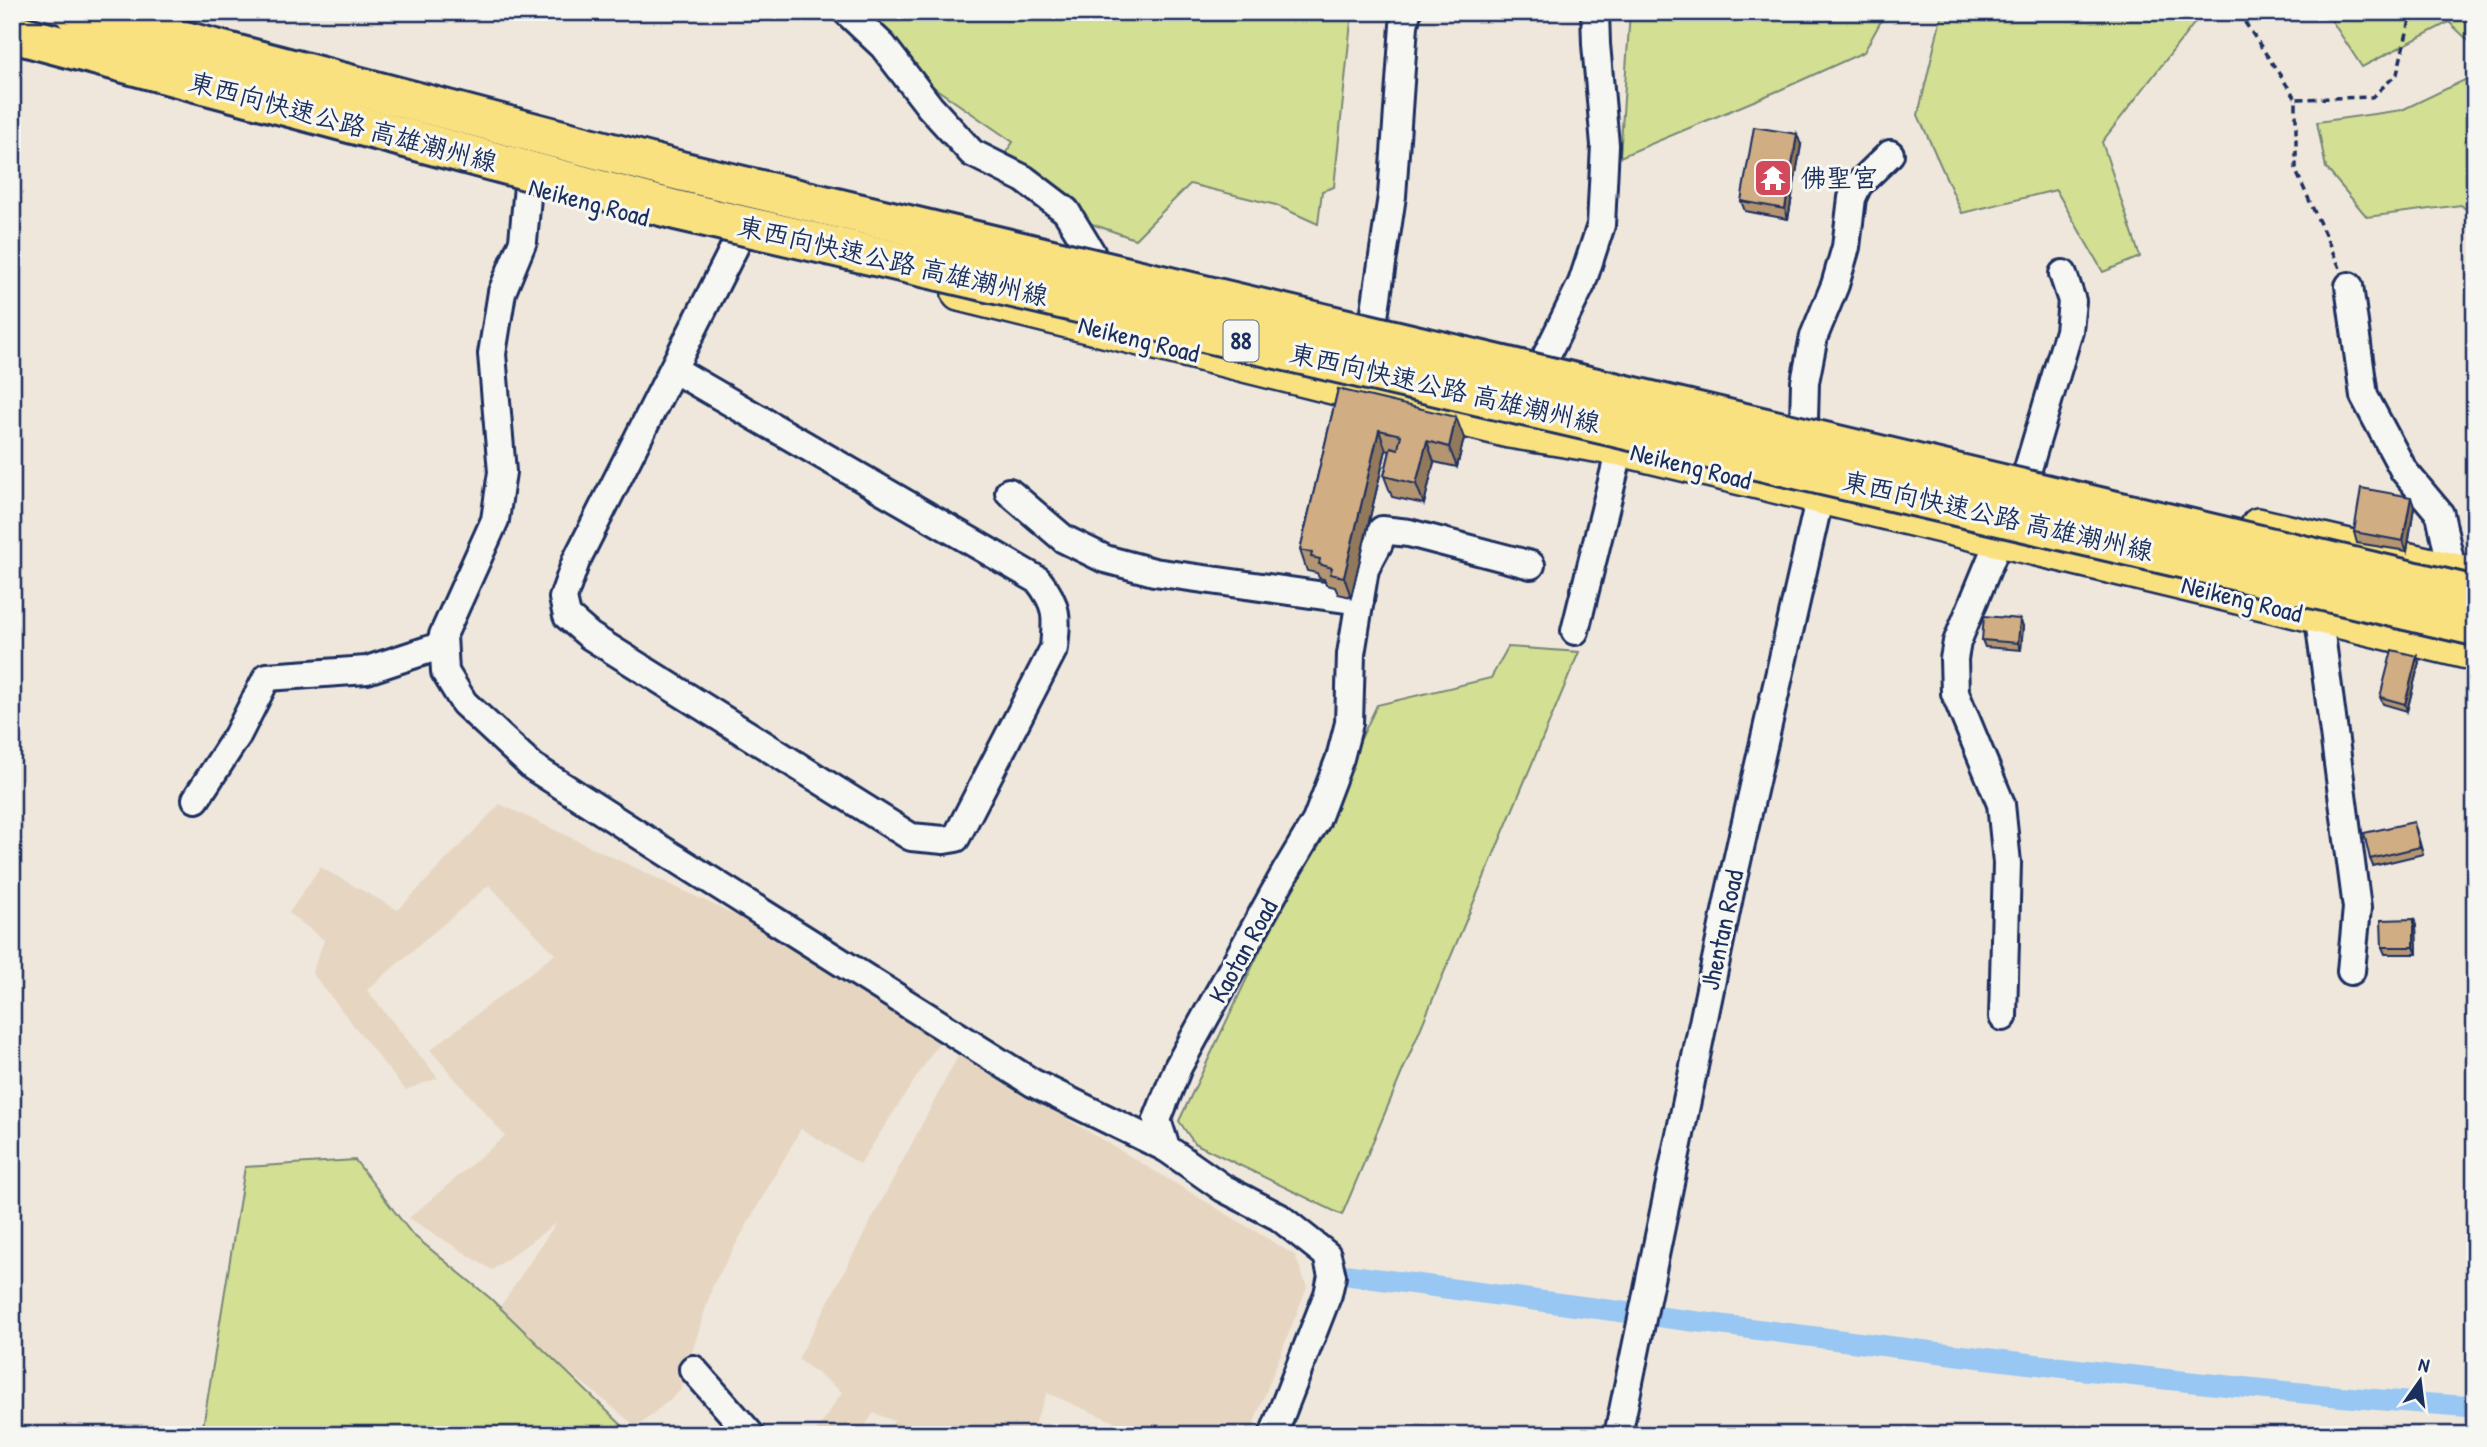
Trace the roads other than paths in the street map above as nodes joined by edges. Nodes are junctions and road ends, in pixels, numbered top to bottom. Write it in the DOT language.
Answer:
graph roads {
  1 [pos="74,12"];
  2 [pos="136,12"];
  3 [pos="847,12"];
  4 [pos="1408,12"];
  5 [pos="1595,12"];
  6 [pos="12,33"];
  7 [pos="12,51"];
  8 [pos="1890,154"];
  9 [pos="528,186"];
  10 [pos="738,240"];
  11 [pos="1091,252"];
  12 [pos="2063,274"];
  13 [pos="2348,286"];
  14 [pos="1373,324"];
  15 [pos="1542,367"];
  16 [pos="673,369"];
  17 [pos="1804,420"];
  18 [pos="1836,428"];
  19 [pos="1509,431"];
  20 [pos="1620,449"];
  21 [pos="2027,472"];
  22 [pos="1009,492"];
  23 [pos="1819,497"];
  24 [pos="2000,539"];
  25 [pos="1531,565"];
  26 [pos="2467,580"];
  27 [pos="1360,601"];
  28 [pos="2319,618"];
  29 [pos="2475,626"];
  30 [pos="1575,631"];
  31 [pos="443,645"];
  32 [pos="2475,654"];
  33 [pos="196,799"];
  34 [pos="2351,971"];
  35 [pos="2003,1017"];
  36 [pos="1166,1148"];
  37 [pos="693,1369"];
  38 [pos="751,1435"];
  39 [pos="1273,1435"];
  40 [pos="1618,1435"];
  1 -- 26 [label="highway, 東西向快速公路 高雄潮州線 / 88, bridge"];
  2 -- 11 [label="main road"];
  3 -- 11 [label="street"];
  4 -- 14 [label="street"];
  5 -- 15 [label="street"];
  6 -- 29 [label="highway, 東西向快速公路 高雄潮州線 / 88, bridge"];
  7 -- 9 [label="main road, Neikeng Road"];
  8 -- 17 [label="street"];
  9 -- 10 [label="main road, Neikeng Road"];
  9 -- 31 [label="street"];
  10 -- 16 [label="street"];
  10 -- 19 [label="main road, Neikeng Road"];
  11 -- 14 [label="main road"];
  12 -- 21 [label="street"];
  13 -- 26 [label="street"];
  14 -- 15 [label="main road"];
  15 -- 17 [label="main road"];
  15 -- 19 [label="street"];
  16 -- 16 [label="street"];
  17 -- 18 [label="main road"];
  18 -- 21 [label="main road"];
  18 -- 23 [label="street, Jhentan Road"];
  19 -- 20 [label="main road, Neikeng Road"];
  20 -- 23 [label="main road, Neikeng Road"];
  20 -- 30 [label="street"];
  21 -- 24 [label="street"];
  21 -- 26 [label="main road"];
  22 -- 27 [label="street"];
  23 -- 24 [label="main road, Neikeng Road"];
  23 -- 40 [label="street, Jhentan Road"];
  24 -- 28 [label="main road, Neikeng Road"];
  24 -- 35 [label="street"];
  25 -- 27 [label="street, Kaotan Road"];
  27 -- 36 [label="street, Kaotan Road"];
  28 -- 32 [label="main road, Neikeng Road"];
  28 -- 34 [label="street"];
  31 -- 33 [label="street"];
  31 -- 36 [label="street"];
  36 -- 39 [label="street"];
  37 -- 38 [label="street"];
}
